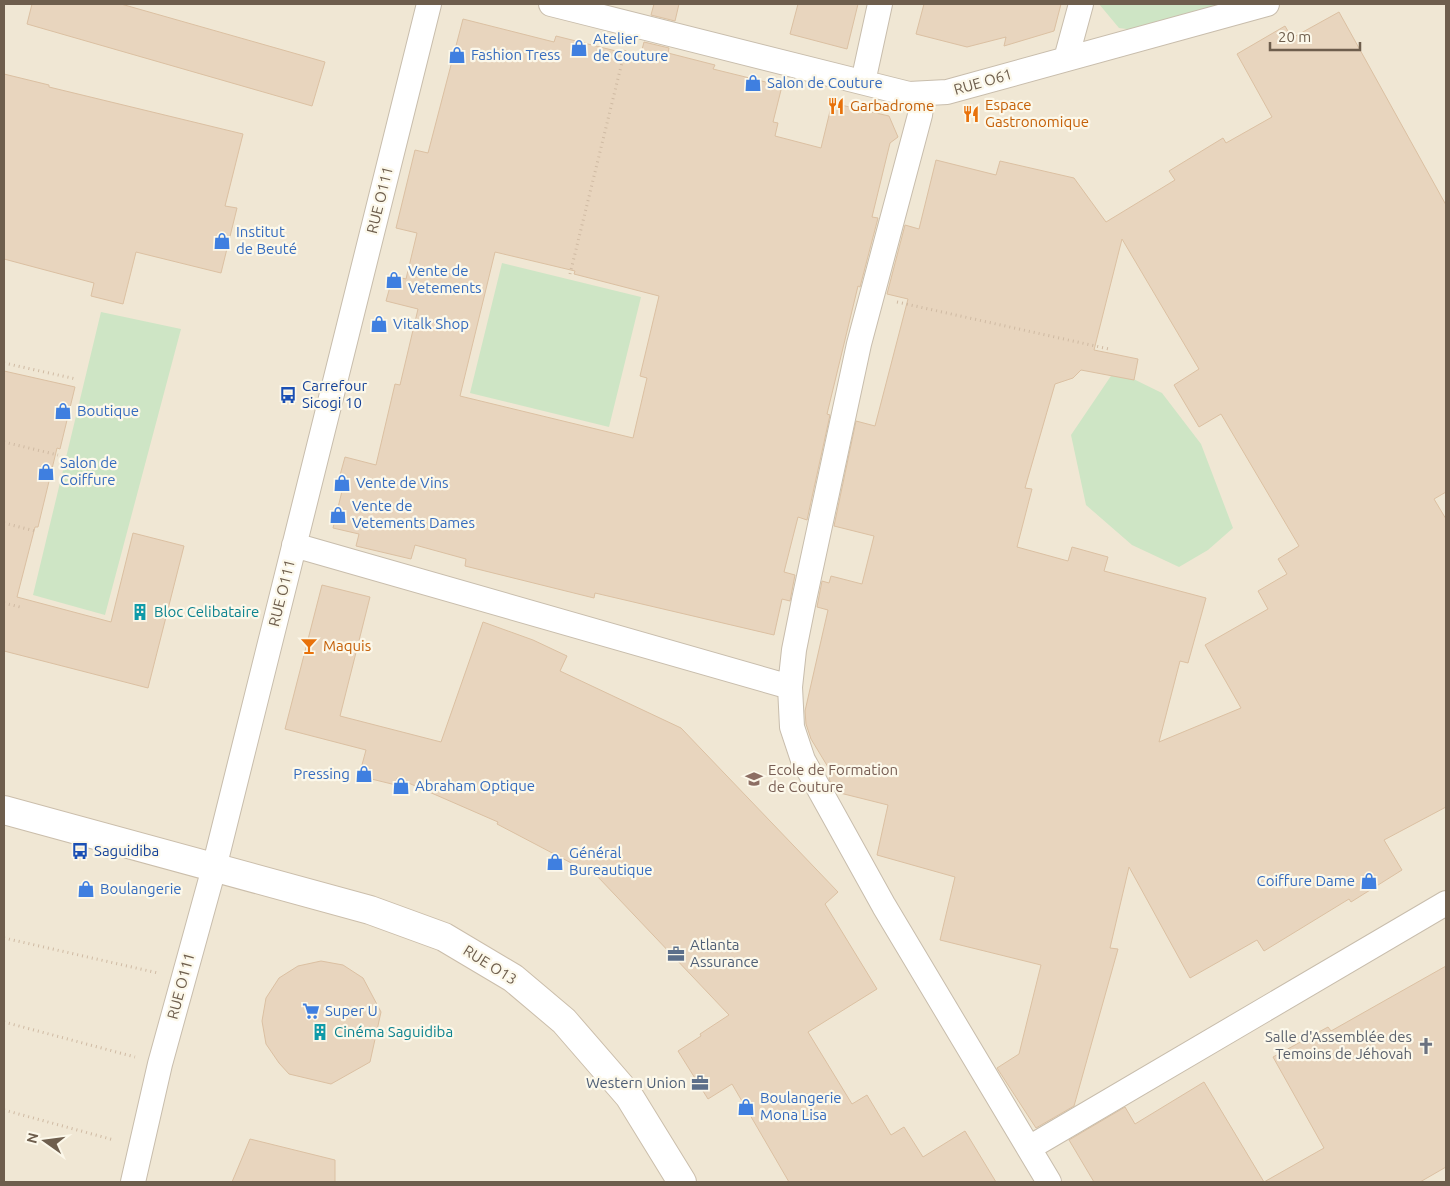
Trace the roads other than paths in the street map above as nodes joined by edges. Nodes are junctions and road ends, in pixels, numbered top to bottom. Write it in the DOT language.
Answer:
graph roads {
  1 [pos="429,4"];
  2 [pos="551,4"];
  3 [pos="880,4"];
  4 [pos="1081,4"];
  5 [pos="1267,4"];
  6 [pos="1066,59"];
  7 [pos="864,82"];
  8 [pos="923,94"];
  9 [pos="294,545"];
  10 [pos="790,687"];
  11 [pos="4,810"];
  12 [pos="214,868"];
  13 [pos="1446,902"];
  14 [pos="1029,1148"];
  15 [pos="133,1182"];
  16 [pos="682,1182"];
  17 [pos="1049,1182"];
  1 -- 9 [label="street, RUE O111"];
  2 -- 7 [label="street, RUE O61"];
  3 -- 7 [label="street"];
  4 -- 6 [label="street"];
  5 -- 6 [label="street, RUE O61"];
  6 -- 8 [label="street, RUE O61"];
  7 -- 8 [label="street, RUE O61"];
  8 -- 10 [label="street"];
  9 -- 10 [label="street"];
  9 -- 12 [label="street, RUE O111"];
  10 -- 14 [label="street"];
  11 -- 12 [label="main road, RUE O13"];
  12 -- 15 [label="street, RUE O111"];
  12 -- 16 [label="main road, RUE O13"];
  13 -- 14 [label="street"];
  14 -- 17 [label="street"];
}
